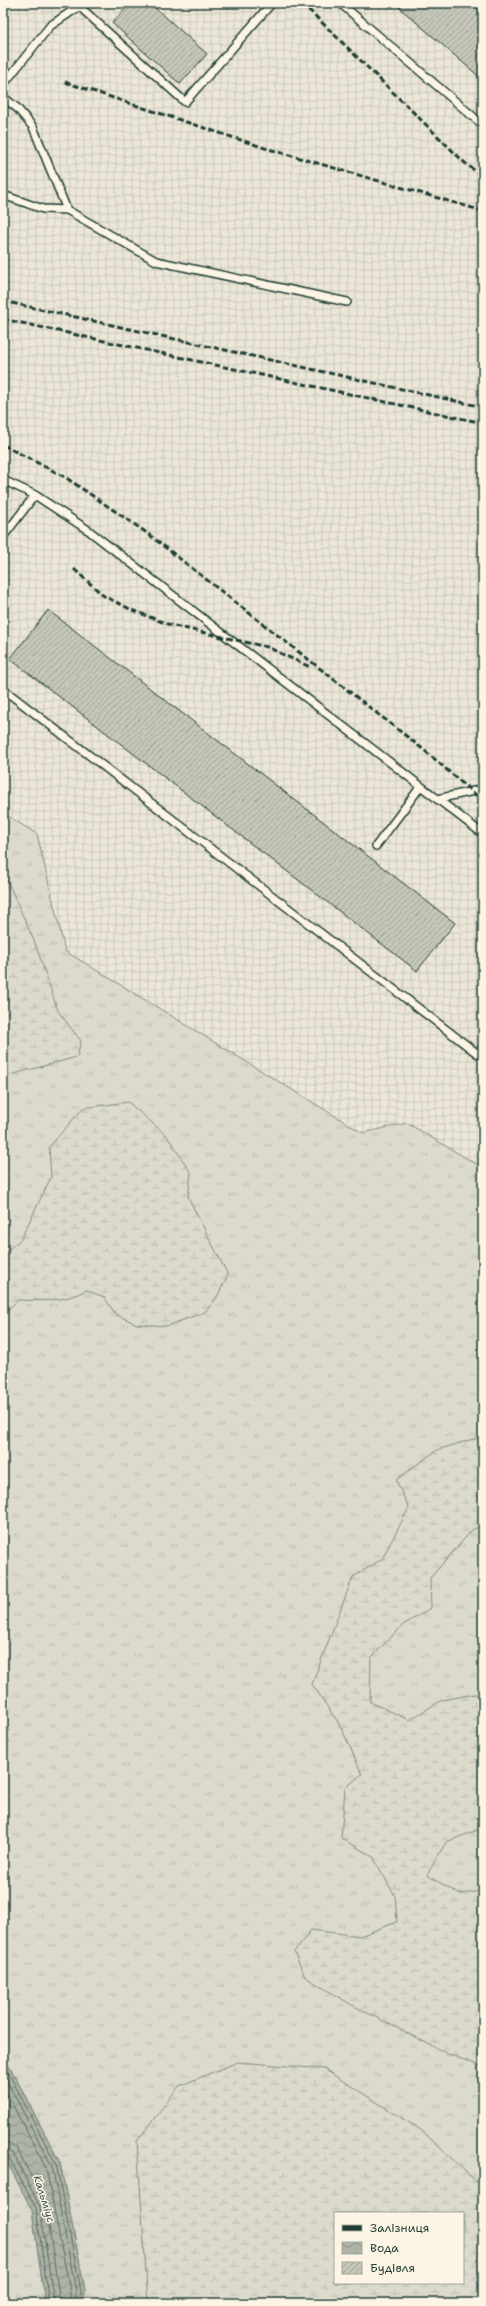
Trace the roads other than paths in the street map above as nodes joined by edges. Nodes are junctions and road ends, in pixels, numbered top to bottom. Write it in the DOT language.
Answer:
graph roads {
  1 [pos="272,3"];
  2 [pos="340,3"];
  3 [pos="82,5"];
  4 [pos="3,85"];
  5 [pos="3,97"];
  6 [pos="483,126"];
  7 [pos="3,195"];
  8 [pos="67,210"];
  9 [pos="346,302"];
  10 [pos="3,480"];
  11 [pos="35,495"];
  12 [pos="3,537"];
  13 [pos="3,689"];
  14 [pos="420,786"];
  15 [pos="483,789"];
  16 [pos="437,799"];
  17 [pos="483,834"];
  18 [pos="376,846"];
  19 [pos="483,1047"];
  1 -- 3 [label="lane"];
  2 -- 6 [label="lane"];
  3 -- 4 [label="lane"];
  5 -- 8 [label="lane"];
  7 -- 8 [label="lane"];
  8 -- 9 [label="lane"];
  10 -- 11 [label="lane"];
  11 -- 12 [label="lane"];
  11 -- 14 [label="lane"];
  13 -- 19 [label="lane"];
  14 -- 16 [label="lane"];
  14 -- 18 [label="lane"];
  15 -- 16 [label="lane"];
  16 -- 17 [label="lane"];
}
